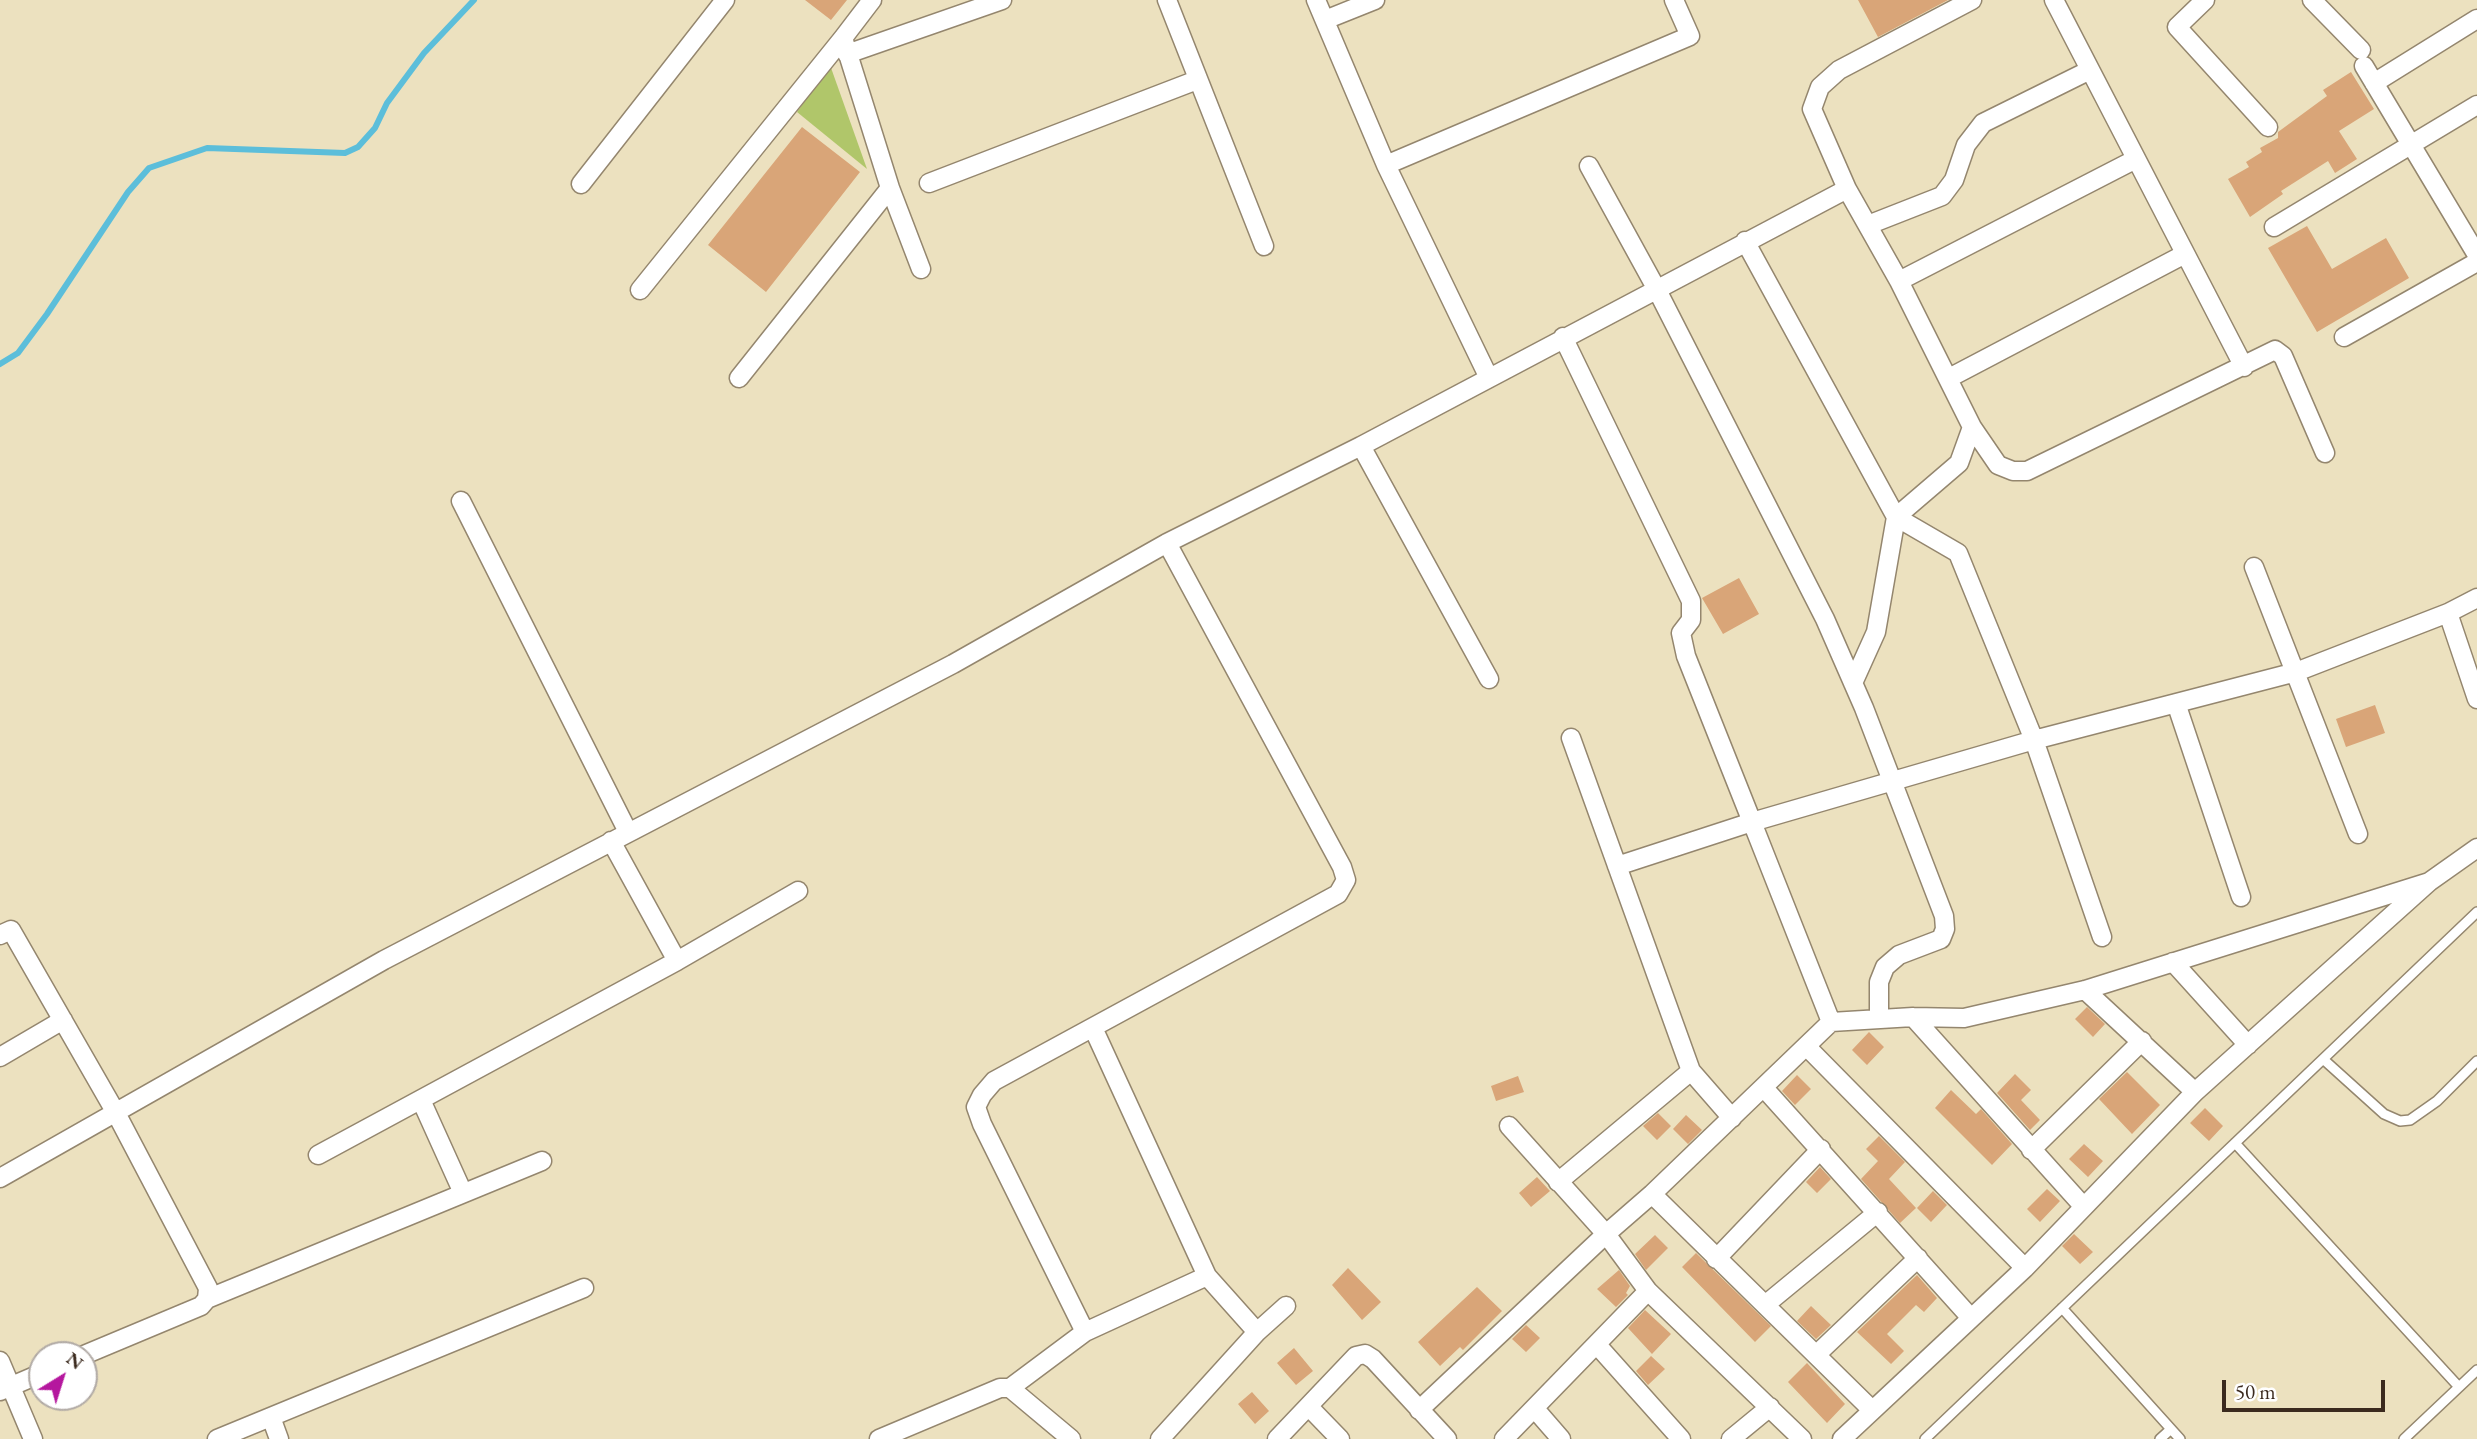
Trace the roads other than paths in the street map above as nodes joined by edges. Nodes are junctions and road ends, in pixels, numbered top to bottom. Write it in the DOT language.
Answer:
graph roads {
  1 [pos="725,0"];
  2 [pos="872,0"];
  3 [pos="1002,0"];
  4 [pos="1167,0"];
  5 [pos="1315,0"];
  6 [pos="1375,0"];
  7 [pos="1674,0"];
  8 [pos="1972,0"];
  9 [pos="2054,0"];
  10 [pos="2206,0"];
  11 [pos="2312,0"];
  12 [pos="2477,19"];
  13 [pos="1325,20"];
  14 [pos="845,46"];
  15 [pos="2090,70"];
  16 [pos="1197,80"];
  17 [pos="2374,83"];
  18 [pos="2477,105"];
  19 [pos="2268,127"];
  20 [pos="2409,144"];
  21 [pos="2136,159"];
  22 [pos="1386,165"];
  23 [pos="1589,166"];
  24 [pos="929,183"];
  25 [pos="580,184"];
  26 [pos="890,188"];
  27 [pos="1847,189"];
  28 [pos="1868,225"];
  29 [pos="2274,227"];
  30 [pos="1745,241"];
  31 [pos="1264,246"];
  32 [pos="2185,254"];
  33 [pos="2477,254"];
  34 [pos="2477,262"];
  35 [pos="921,269"];
  36 [pos="1899,281"];
  37 [pos="1656,288"];
  38 [pos="640,290"];
  39 [pos="1563,337"];
  40 [pos="2344,337"];
  41 [pos="2245,367"];
  42 [pos="1489,376"];
  43 [pos="739,378"];
  44 [pos="1949,378"];
  45 [pos="1972,427"];
  46 [pos="1361,446"];
  47 [pos="2325,453"];
  48 [pos="461,501"];
  49 [pos="1896,517"];
  50 [pos="1167,543"];
  51 [pos="2254,567"];
  52 [pos="2477,598"];
  53 [pos="2448,613"];
  54 [pos="2296,672"];
  55 [pos="1489,679"];
  56 [pos="1853,683"];
  57 [pos="2477,699"];
  58 [pos="2176,703"];
  59 [pos="1571,738"];
  60 [pos="2034,740"];
  61 [pos="1893,783"];
  62 [pos="1752,822"];
  63 [pos="628,832"];
  64 [pos="2358,834"];
  65 [pos="611,841"];
  66 [pos="2477,848"];
  67 [pos="1616,866"];
  68 [pos="2429,882"];
  69 [pos="797,891"];
  70 [pos="2241,897"];
  71 [pos="2477,912"];
  72 [pos="0,935"];
  73 [pos="2102,937"];
  74 [pos="677,961"];
  75 [pos="2173,962"];
  76 [pos="2085,990"];
  77 [pos="1913,1017"];
  78 [pos="1879,1019"];
  79 [pos="63,1020"];
  80 [pos="1831,1022"];
  81 [pos="1094,1030"];
  82 [pos="2142,1041"];
  83 [pos="2248,1045"];
  84 [pos="1807,1046"];
  85 [pos="0,1057"];
  86 [pos="2323,1059"];
  87 [pos="2477,1061"];
  88 [pos="1691,1071"];
  89 [pos="1764,1088"];
  90 [pos="2195,1092"];
  91 [pos="421,1100"];
  92 [pos="116,1113"];
  93 [pos="1732,1118"];
  94 [pos="1509,1126"];
  95 [pos="2235,1143"];
  96 [pos="1821,1149"];
  97 [pos="2031,1150"];
  98 [pos="318,1155"];
  99 [pos="542,1161"];
  100 [pos="0,1178"];
  101 [pos="1558,1182"];
  102 [pos="463,1193"];
  103 [pos="1652,1194"];
  104 [pos="2084,1207"];
  105 [pos="1878,1212"];
  106 [pos="1606,1234"];
  107 [pos="1918,1258"];
  108 [pos="1716,1259"];
  109 [pos="2025,1268"];
  110 [pos="1207,1276"];
  111 [pos="584,1287"];
  112 [pos="1648,1291"];
  113 [pos="207,1299"];
  114 [pos="1765,1306"];
  115 [pos="1286,1307"];
  116 [pos="2062,1308"];
  117 [pos="1971,1318"];
  118 [pos="1085,1332"];
  119 [pos="1257,1332"];
  120 [pos="1598,1346"];
  121 [pos="98,1349"];
  122 [pos="1816,1355"];
  123 [pos="0,1360"];
  124 [pos="2477,1370"];
  125 [pos="28,1379"];
  126 [pos="2459,1387"];
  127 [pos="6,1388"];
  128 [pos="1010,1388"];
  129 [pos="1309,1406"];
  130 [pos="1770,1407"];
  131 [pos="1535,1409"];
  132 [pos="1419,1410"];
  133 [pos="1872,1410"];
  134 [pos="271,1417"];
  135 [pos="2171,1429"];
  136 [pos="33,1439"];
  137 [pos="217,1439"];
  138 [pos="279,1439"];
  139 [pos="879,1439"];
  140 [pos="1071,1439"];
  141 [pos="1160,1439"];
  142 [pos="1277,1439"];
  143 [pos="1340,1439"];
  144 [pos="1447,1439"];
  145 [pos="1504,1439"];
  146 [pos="1561,1439"];
  147 [pos="1681,1439"];
  148 [pos="1731,1439"];
  149 [pos="1802,1439"];
  150 [pos="1842,1439"];
  151 [pos="1925,1439"];
  152 [pos="2160,1439"];
  153 [pos="2180,1439"];
  154 [pos="2404,1439"];
  1 -- 25 [label="street"];
  2 -- 14 [label="street"];
  3 -- 14 [label="street"];
  4 -- 16 [label="street"];
  5 -- 13 [label="street"];
  6 -- 13 [label="street"];
  7 -- 22 [label="street"];
  8 -- 27 [label="street"];
  9 -- 15 [label="street"];
  10 -- 19 [label="street"];
  11 -- 17 [label="street"];
  12 -- 17 [label="street"];
  13 -- 22 [label="street"];
  14 -- 26 [label="street"];
  14 -- 38 [label="street"];
  15 -- 21 [label="street"];
  15 -- 28 [label="street"];
  16 -- 24 [label="street"];
  16 -- 31 [label="street"];
  17 -- 20 [label="street"];
  18 -- 20 [label="street"];
  20 -- 29 [label="street"];
  20 -- 33 [label="street"];
  21 -- 32 [label="street"];
  21 -- 36 [label="street"];
  22 -- 42 [label="street"];
  23 -- 37 [label="street"];
  26 -- 35 [label="street"];
  26 -- 43 [label="street"];
  27 -- 28 [label="street"];
  27 -- 30 [label="street"];
  28 -- 36 [label="street"];
  30 -- 37 [label="street"];
  30 -- 49 [label="street"];
  32 -- 41 [label="street"];
  32 -- 44 [label="street"];
  34 -- 40 [label="street"];
  36 -- 44 [label="street"];
  37 -- 39 [label="street"];
  37 -- 56 [label="street"];
  39 -- 42 [label="street"];
  39 -- 62 [label="street"];
  41 -- 45 [label="street"];
  41 -- 47 [label="street"];
  42 -- 46 [label="street"];
  44 -- 45 [label="street"];
  45 -- 49 [label="street"];
  46 -- 50 [label="street"];
  46 -- 55 [label="street"];
  48 -- 63 [label="street"];
  49 -- 56 [label="street"];
  49 -- 60 [label="street"];
  50 -- 63 [label="street"];
  50 -- 81 [label="street"];
  51 -- 54 [label="street"];
  52 -- 53 [label="street"];
  53 -- 54 [label="street"];
  53 -- 57 [label="street"];
  54 -- 58 [label="street"];
  54 -- 64 [label="street"];
  56 -- 61 [label="street"];
  58 -- 60 [label="street"];
  58 -- 70 [label="street"];
  59 -- 67 [label="street"];
  60 -- 61 [label="street"];
  60 -- 73 [label="street"];
  61 -- 62 [label="street"];
  61 -- 78 [label="street"];
  62 -- 67 [label="street"];
  62 -- 80 [label="street"];
  63 -- 65 [label="street"];
  65 -- 74 [label="street"];
  65 -- 92 [label="street"];
  66 -- 68 [label="street"];
  67 -- 88 [label="street"];
  68 -- 75 [label="street"];
  68 -- 83 [label="street"];
  69 -- 74 [label="street"];
  71 -- 86 [label="lane"];
  72 -- 79 [label="street"];
  74 -- 91 [label="street"];
  75 -- 76 [label="street"];
  75 -- 83 [label="street"];
  76 -- 77 [label="street"];
  76 -- 82 [label="street"];
  77 -- 78 [label="street"];
  77 -- 97 [label="street"];
  78 -- 80 [label="street"];
  79 -- 85 [label="street"];
  79 -- 92 [label="street"];
  80 -- 84 [label="street"];
  81 -- 110 [label="street"];
  81 -- 118 [label="street"];
  82 -- 90 [label="street"];
  82 -- 97 [label="street"];
  83 -- 90 [label="street"];
  84 -- 89 [label="street"];
  84 -- 109 [label="street"];
  86 -- 87 [label="lane"];
  86 -- 95 [label="lane"];
  88 -- 93 [label="street"];
  88 -- 101 [label="street"];
  89 -- 93 [label="street"];
  89 -- 96 [label="street"];
  90 -- 104 [label="street"];
  91 -- 98 [label="street"];
  91 -- 102 [label="street"];
  92 -- 100 [label="street"];
  92 -- 113 [label="street"];
  93 -- 103 [label="street"];
  94 -- 101 [label="street"];
  95 -- 116 [label="lane"];
  95 -- 126 [label="lane"];
  96 -- 105 [label="street"];
  96 -- 108 [label="street"];
  97 -- 104 [label="street"];
  99 -- 102 [label="street"];
  101 -- 106 [label="street"];
  102 -- 113 [label="street"];
  103 -- 106 [label="street"];
  103 -- 108 [label="street"];
  104 -- 109 [label="street"];
  105 -- 107 [label="street"];
  105 -- 114 [label="street"];
  106 -- 112 [label="street"];
  106 -- 132 [label="street"];
  107 -- 117 [label="street"];
  107 -- 122 [label="street"];
  108 -- 114 [label="street"];
  109 -- 117 [label="street"];
  110 -- 118 [label="street"];
  110 -- 119 [label="street"];
  111 -- 134 [label="street"];
  112 -- 120 [label="street"];
  112 -- 130 [label="street"];
  113 -- 121 [label="street"];
  114 -- 122 [label="street"];
  115 -- 119 [label="street"];
  116 -- 135 [label="lane"];
  116 -- 151 [label="lane"];
  117 -- 133 [label="street"];
  118 -- 128 [label="street"];
  119 -- 141 [label="street"];
  120 -- 131 [label="street"];
  120 -- 147 [label="street"];
  122 -- 133 [label="street"];
  123 -- 127 [label="street"];
  124 -- 126 [label="lane"];
  125 -- 127 [label="street"];
  126 -- 154 [label="lane"];
  127 -- 136 [label="street"];
  128 -- 139 [label="street"];
  128 -- 140 [label="street"];
  129 -- 132 [label="street"];
  129 -- 142 [label="street"];
  129 -- 143 [label="street"];
  130 -- 148 [label="street"];
  130 -- 149 [label="street"];
  131 -- 145 [label="street"];
  131 -- 146 [label="street"];
  132 -- 144 [label="street"];
  133 -- 150 [label="street"];
  134 -- 137 [label="street"];
  134 -- 138 [label="street"];
  135 -- 152 [label="lane"];
  135 -- 153 [label="lane"];
}
